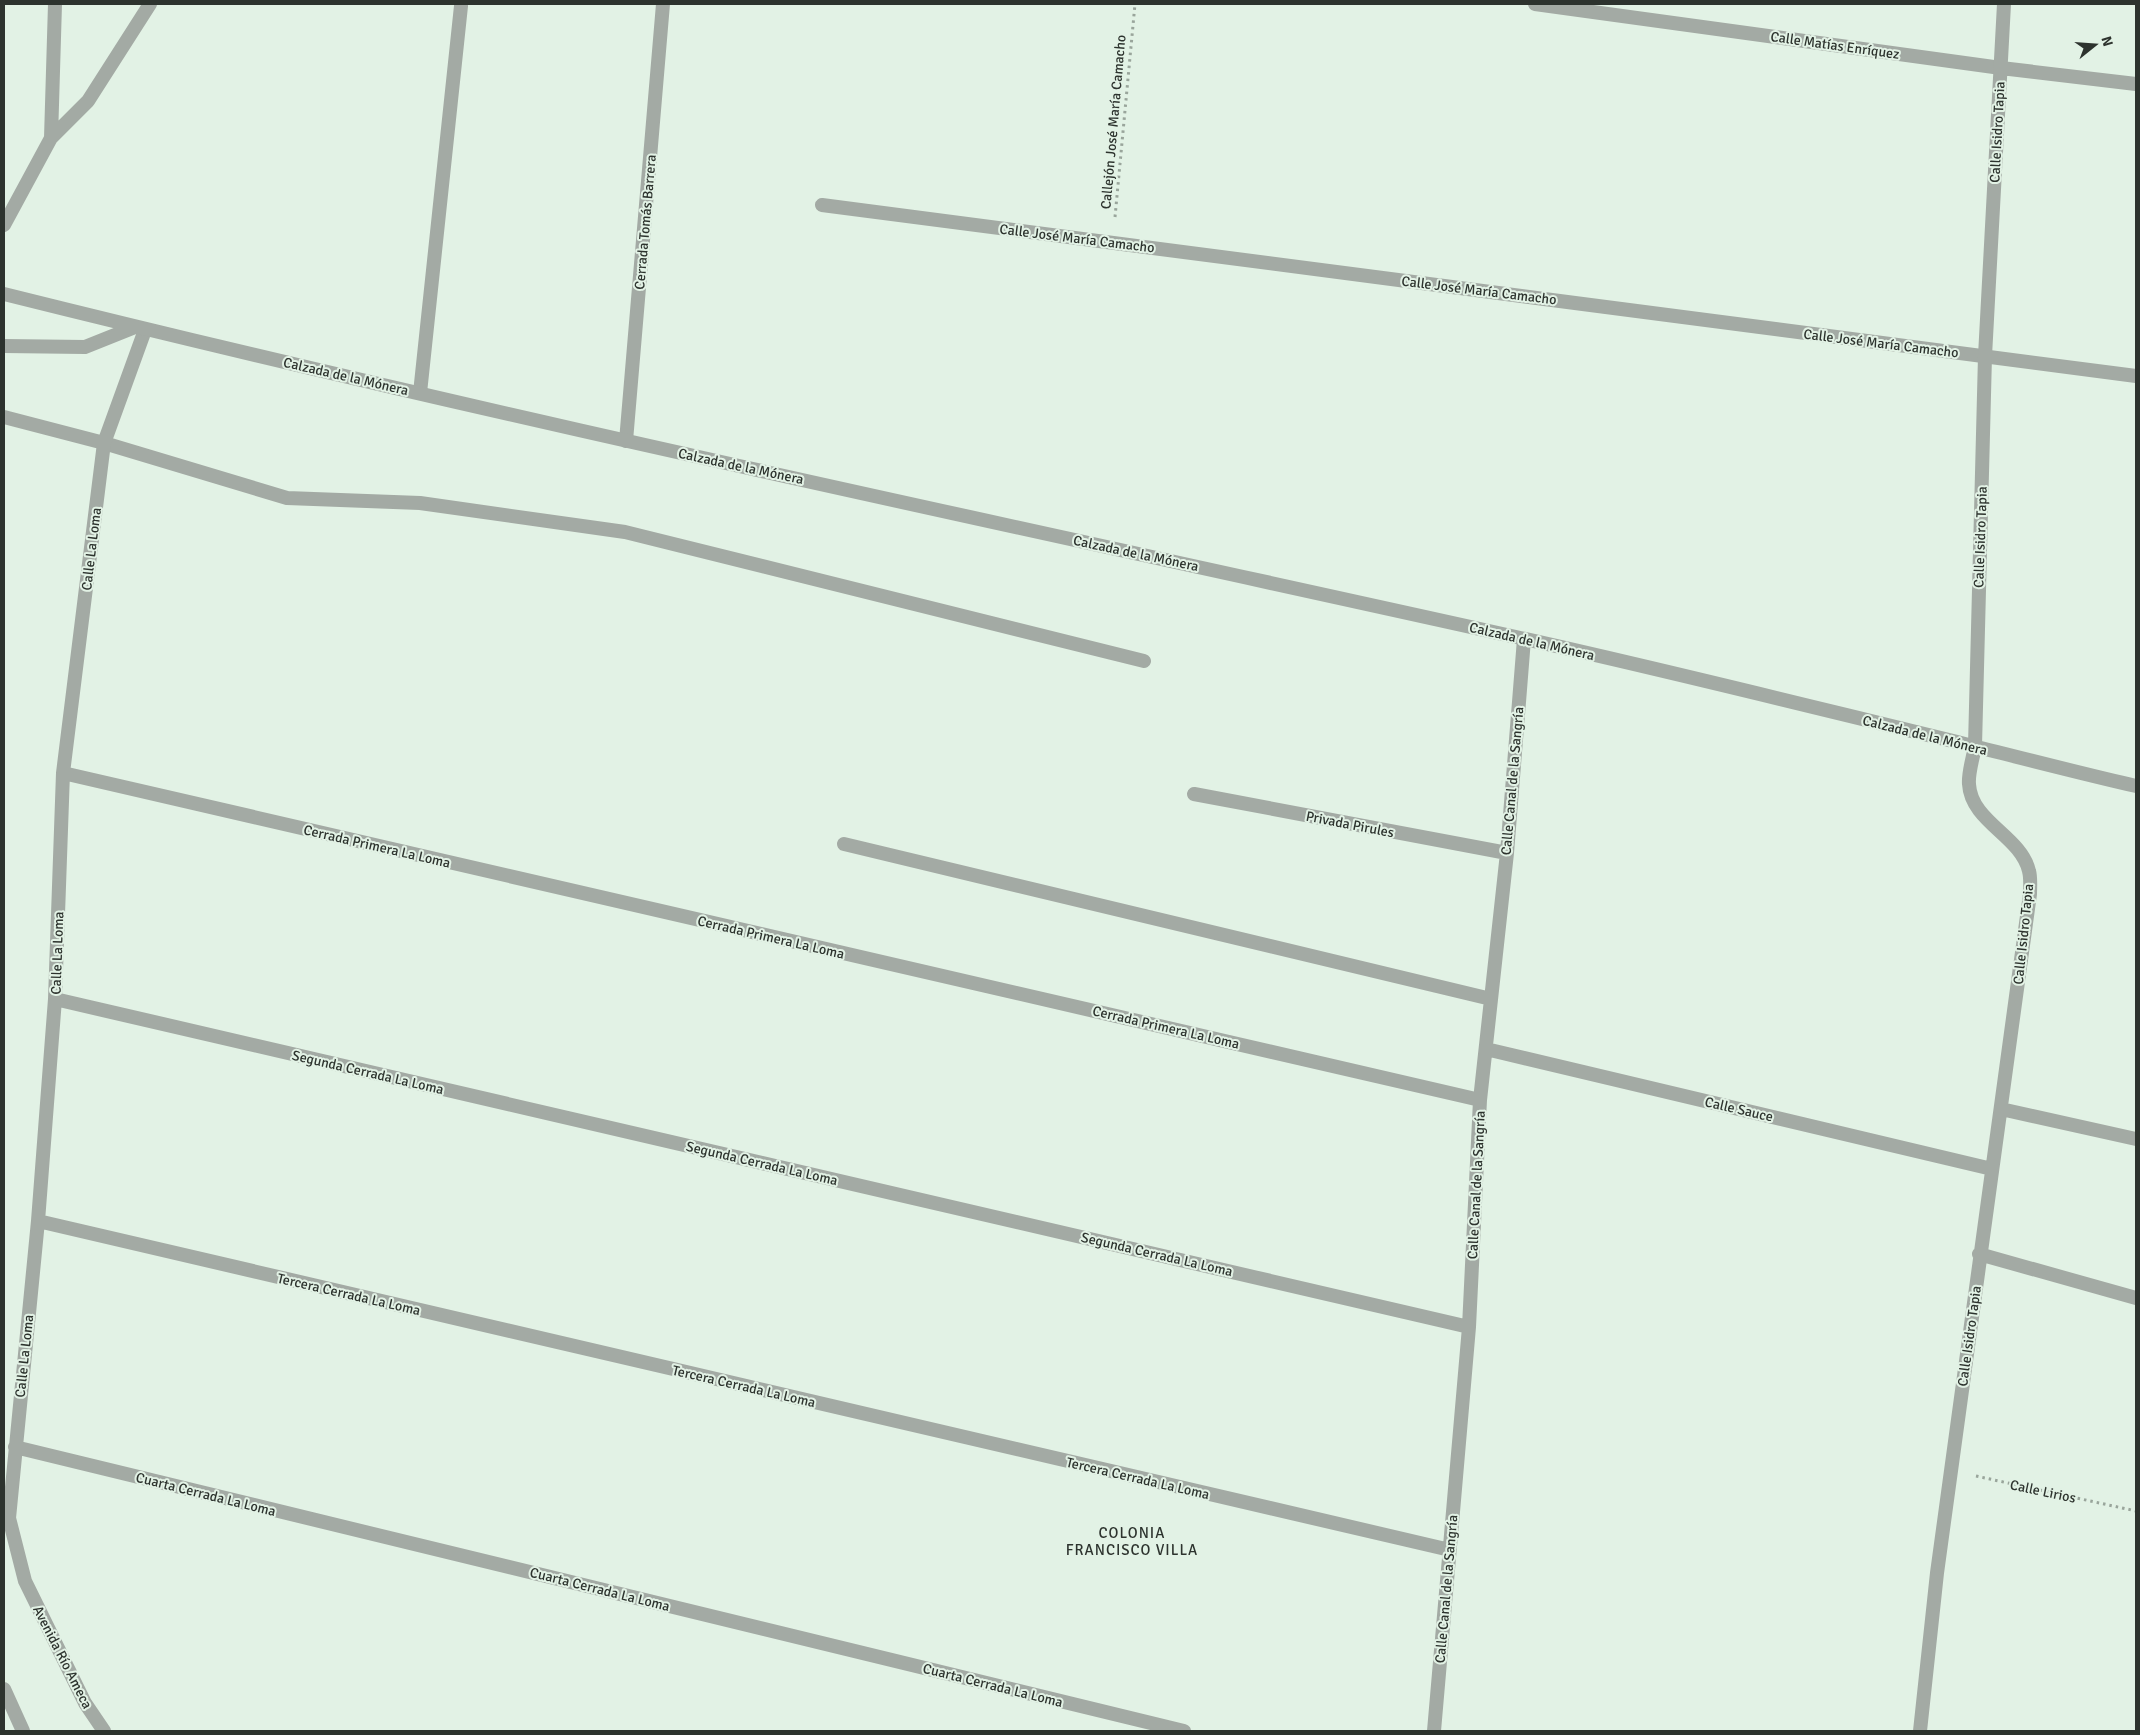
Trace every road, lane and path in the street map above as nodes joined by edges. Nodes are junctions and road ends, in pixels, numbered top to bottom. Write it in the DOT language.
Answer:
graph roads {
  1 [pos="55,4"];
  2 [pos="150,4"];
  3 [pos="663,4"];
  4 [pos="1134,4"];
  5 [pos="1535,4"];
  6 [pos="2004,4"];
  7 [pos="461,6"];
  8 [pos="2001,68"];
  9 [pos="2136,84"];
  10 [pos="51,138"];
  11 [pos="822,205"];
  12 [pos="4,225"];
  13 [pos="1113,243"];
  14 [pos="4,294"];
  15 [pos="140,329"];
  16 [pos="4,346"];
  17 [pos="1985,356"];
  18 [pos="2136,376"];
  19 [pos="420,393"];
  20 [pos="4,417"];
  21 [pos="626,441"];
  22 [pos="104,443"];
  23 [pos="1524,639"];
  24 [pos="1144,661"];
  25 [pos="1974,746"];
  26 [pos="63,773"];
  27 [pos="2136,786"];
  28 [pos="1194,794"];
  29 [pos="844,844"];
  30 [pos="1507,853"];
  31 [pos="1491,999"];
  32 [pos="55,1000"];
  33 [pos="1486,1049"];
  34 [pos="1480,1100"];
  35 [pos="2001,1109"];
  36 [pos="2136,1139"];
  37 [pos="1992,1169"];
  38 [pos="38,1221"];
  39 [pos="1980,1254"];
  40 [pos="2136,1298"];
  41 [pos="1469,1327"];
  42 [pos="15,1448"];
  43 [pos="1951,1471"];
  44 [pos="2136,1511"];
  45 [pos="1450,1550"];
  46 [pos="25,1581"];
  47 [pos="4,1689"];
  48 [pos="23,1731"];
  49 [pos="104,1731"];
  50 [pos="1184,1731"];
  51 [pos="1434,1731"];
  52 [pos="1920,1731"];
  1 -- 10 [label="street"];
  2 -- 10 [label="street"];
  3 -- 21 [label="street, Cerrada Tomás Barrera"];
  4 -- 13 [label="path, Callejón José María Camacho"];
  5 -- 8 [label="street, Calle Matías Enríquez"];
  6 -- 8 [label="street, Calle Isidro Tapia"];
  7 -- 19 [label="street"];
  8 -- 9 [label="street, Calle Matías Enríquez"];
  8 -- 17 [label="street, Calle Isidro Tapia"];
  10 -- 12 [label="street"];
  11 -- 13 [label="street, Calle José María Camacho"];
  13 -- 17 [label="street, Calle José María Camacho"];
  14 -- 15 [label="street, Calzada de la Mónera"];
  15 -- 16 [label="street"];
  15 -- 19 [label="street, Calzada de la Mónera"];
  15 -- 22 [label="street, Calle La Loma"];
  17 -- 18 [label="street, Calle José María Camacho"];
  17 -- 25 [label="street, Calle Isidro Tapia"];
  19 -- 21 [label="street, Calzada de la Mónera"];
  20 -- 22 [label="street"];
  21 -- 23 [label="street, Calzada de la Mónera"];
  22 -- 24 [label="street"];
  22 -- 26 [label="street, Calle La Loma"];
  23 -- 25 [label="street, Calzada de la Mónera"];
  23 -- 30 [label="street, Calle Canal de la Sangría"];
  25 -- 27 [label="street, Calzada de la Mónera"];
  25 -- 35 [label="street, Calle Isidro Tapia"];
  26 -- 32 [label="street, Calle La Loma"];
  26 -- 34 [label="street, Cerrada Primera La Loma"];
  28 -- 30 [label="street, Privada Pirules"];
  29 -- 31 [label="street"];
  30 -- 31 [label="street, Calle Canal de la Sangría"];
  31 -- 33 [label="street, Calle Canal de la Sangría"];
  32 -- 38 [label="street, Calle La Loma"];
  32 -- 41 [label="street, Segunda Cerrada La Loma"];
  33 -- 34 [label="street, Calle Canal de la Sangría"];
  33 -- 37 [label="street, Calle Sauce"];
  34 -- 41 [label="street, Calle Canal de la Sangría"];
  35 -- 36 [label="street"];
  35 -- 37 [label="street, Calle Isidro Tapia"];
  37 -- 39 [label="street, Calle Isidro Tapia"];
  38 -- 42 [label="street, Calle La Loma"];
  38 -- 45 [label="street, Tercera Cerrada La Loma"];
  39 -- 40 [label="street"];
  39 -- 43 [label="street, Calle Isidro Tapia"];
  41 -- 45 [label="street, Calle Canal de la Sangría"];
  42 -- 46 [label="street, Calle La Loma"];
  42 -- 50 [label="street, Cuarta Cerrada La Loma"];
  43 -- 44 [label="path, Calle Lirios"];
  43 -- 52 [label="street, Calle Isidro Tapia"];
  45 -- 51 [label="street, Calle Canal de la Sangría"];
  46 -- 49 [label="street, Avenida Río Ameca"];
  47 -- 48 [label="street"];
}
